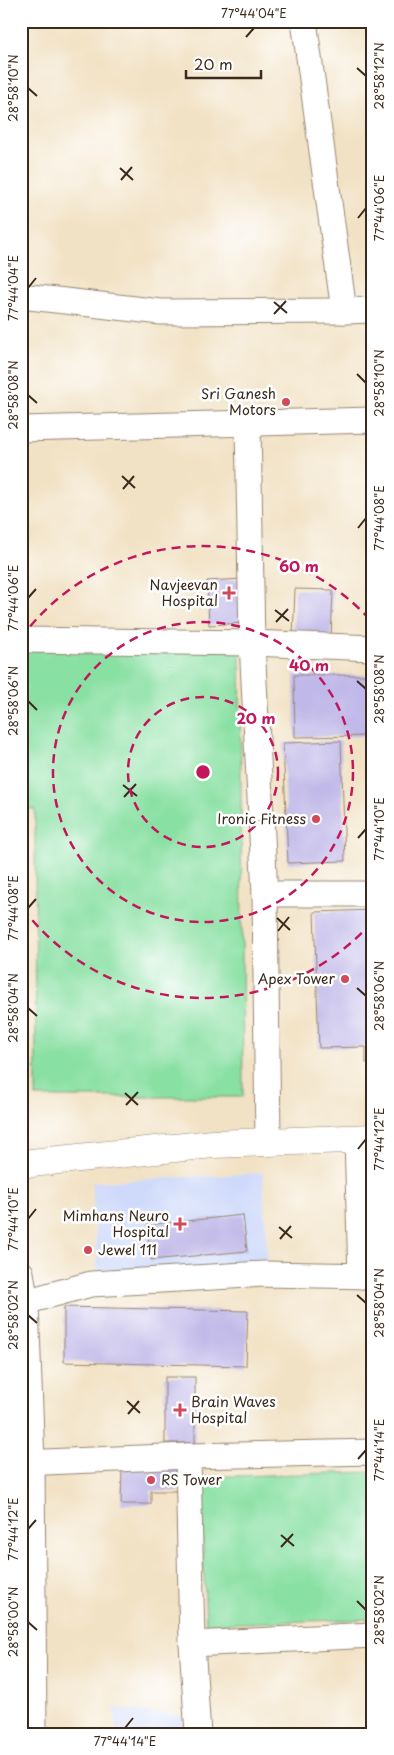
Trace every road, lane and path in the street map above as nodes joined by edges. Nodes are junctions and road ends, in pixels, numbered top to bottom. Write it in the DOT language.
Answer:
graph roads {
  1 [pos="304,21"];
  2 [pos="21,296"];
  3 [pos="373,310"];
  4 [pos="344,311"];
  5 [pos="373,420"];
  6 [pos="248,424"];
  7 [pos="21,428"];
  8 [pos="21,640"];
  9 [pos="252,643"];
  10 [pos="373,648"];
  11 [pos="265,894"];
  12 [pos="373,894"];
  13 [pos="365,1138"];
  14 [pos="268,1142"];
  15 [pos="21,1164"];
  16 [pos="21,1273"];
  17 [pos="367,1276"];
  18 [pos="24,1303"];
  19 [pos="373,1452"];
  20 [pos="188,1456"];
  21 [pos="26,1463"];
  22 [pos="373,1635"];
  23 [pos="192,1644"];
  24 [pos="34,1734"];
  25 [pos="198,1734"];
  1 -- 4 [label="street"];
  2 -- 4 [label="street"];
  3 -- 4 [label="street"];
  5 -- 6 [label="street"];
  6 -- 7 [label="street"];
  6 -- 9 [label="street"];
  8 -- 9 [label="street"];
  9 -- 10 [label="street"];
  9 -- 11 [label="street"];
  11 -- 12 [label="street"];
  11 -- 14 [label="street"];
  13 -- 14 [label="street"];
  13 -- 17 [label="street"];
  14 -- 15 [label="street"];
  16 -- 18 [label="street"];
  17 -- 18 [label="street"];
  18 -- 21 [label="street"];
  19 -- 20 [label="street"];
  20 -- 21 [label="street"];
  20 -- 23 [label="street"];
  21 -- 24 [label="street"];
  22 -- 23 [label="street"];
  23 -- 25 [label="street"];
}
